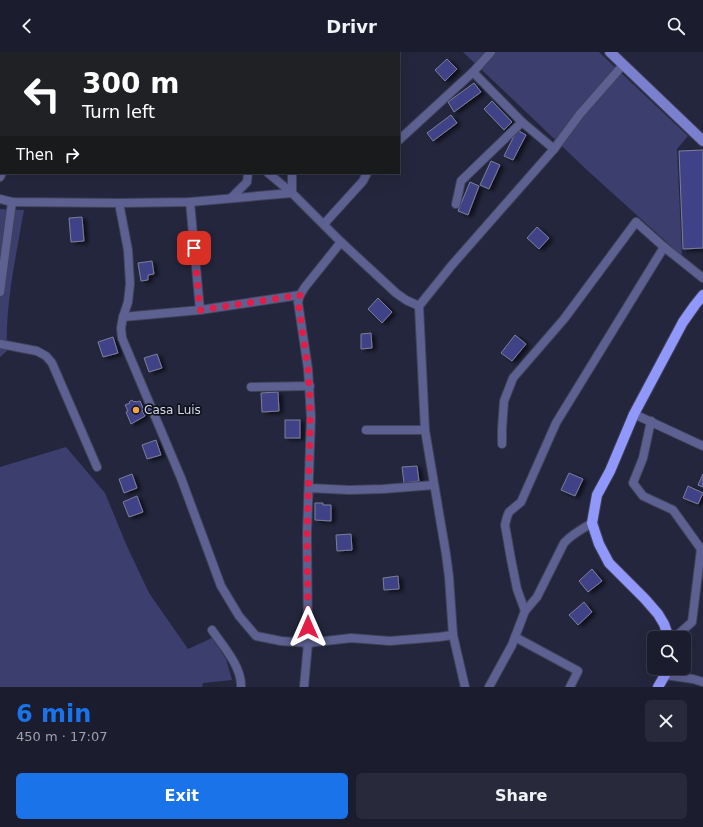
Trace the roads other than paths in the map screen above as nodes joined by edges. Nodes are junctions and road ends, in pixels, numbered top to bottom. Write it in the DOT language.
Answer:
graph roads {
  1 [pos="491,52"];
  2 [pos="610,52"];
  3 [pos="623,65"];
  4 [pos="473,72"];
  5 [pos="522,122"];
  6 [pos="400,139"];
  7 [pos="703,141"];
  8 [pos="554,149"];
  9 [pos="248,174"];
  10 [pos="269,174"];
  11 [pos="292,174"];
  12 [pos="366,174"];
  13 [pos="292,193"];
  14 [pos="232,198"];
  15 [pos="0,199"];
  16 [pos="12,202"];
  17 [pos="190,202"];
  18 [pos="119,203"];
  19 [pos="456,204"];
  20 [pos="324,224"];
  21 [pos="342,242"];
  22 [pos="664,247"];
  23 [pos="703,278"];
  24 [pos="0,292"];
  25 [pos="300,295"];
  26 [pos="703,295"];
  27 [pos="419,306"];
  28 [pos="200,310"];
  29 [pos="123,317"];
  30 [pos="0,344"];
  31 [pos="310,386"];
  32 [pos="251,387"];
  33 [pos="634,414"];
  34 [pos="651,421"];
  35 [pos="366,430"];
  36 [pos="425,430"];
  37 [pos="502,444"];
  38 [pos="703,446"];
  39 [pos="97,467"];
  40 [pos="434,485"];
  41 [pos="309,488"];
  42 [pos="592,523"];
  43 [pos="526,611"];
  44 [pos="212,630"];
  45 [pos="666,631"];
  46 [pos="682,631"];
  47 [pos="453,635"];
  48 [pos="515,637"];
  49 [pos="308,643"];
  50 [pos="664,675"];
  51 [pos="680,675"];
  52 [pos="703,682"];
  53 [pos="241,687"];
  54 [pos="304,687"];
  55 [pos="466,687"];
  56 [pos="489,687"];
  57 [pos="570,687"];
  58 [pos="658,687"];
  1 -- 4 [label="street"];
  2 -- 3 [label="main road"];
  3 -- 7 [label="main road"];
  3 -- 8 [label="street"];
  4 -- 5 [label="street"];
  4 -- 6 [label="street"];
  5 -- 8 [label="street"];
  5 -- 19 [label="street"];
  8 -- 27 [label="street"];
  9 -- 14 [label="street"];
  10 -- 13 [label="street"];
  11 -- 13 [label="street"];
  12 -- 20 [label="street"];
  13 -- 14 [label="street"];
  13 -- 20 [label="street"];
  14 -- 17 [label="street"];
  15 -- 16 [label="street"];
  16 -- 18 [label="street"];
  16 -- 24 [label="street"];
  17 -- 18 [label="street"];
  17 -- 28 [label="street"];
  18 -- 29 [label="street"];
  20 -- 21 [label="street"];
  21 -- 25 [label="street"];
  21 -- 27 [label="street"];
  22 -- 23 [label="street"];
  22 -- 37 [label="street"];
  22 -- 43 [label="street"];
  25 -- 28 [label="street"];
  25 -- 31 [label="street"];
  26 -- 33 [label="main road"];
  27 -- 36 [label="street"];
  28 -- 29 [label="street"];
  29 -- 49 [label="street"];
  30 -- 39 [label="street"];
  31 -- 32 [label="street"];
  31 -- 41 [label="street"];
  33 -- 34 [label="street"];
  33 -- 42 [label="main road"];
  34 -- 38 [label="street"];
  34 -- 46 [label="street"];
  35 -- 36 [label="street"];
  36 -- 40 [label="street"];
  40 -- 41 [label="street"];
  40 -- 47 [label="street"];
  41 -- 49 [label="street"];
  42 -- 43 [label="street"];
  42 -- 45 [label="main road"];
  43 -- 48 [label="street"];
  44 -- 53 [label="street"];
  47 -- 49 [label="street"];
  47 -- 55 [label="street"];
  48 -- 56 [label="street"];
  48 -- 57 [label="street"];
  49 -- 54 [label="street"];
  50 -- 58 [label="main road"];
  51 -- 52 [label="street"];
}
